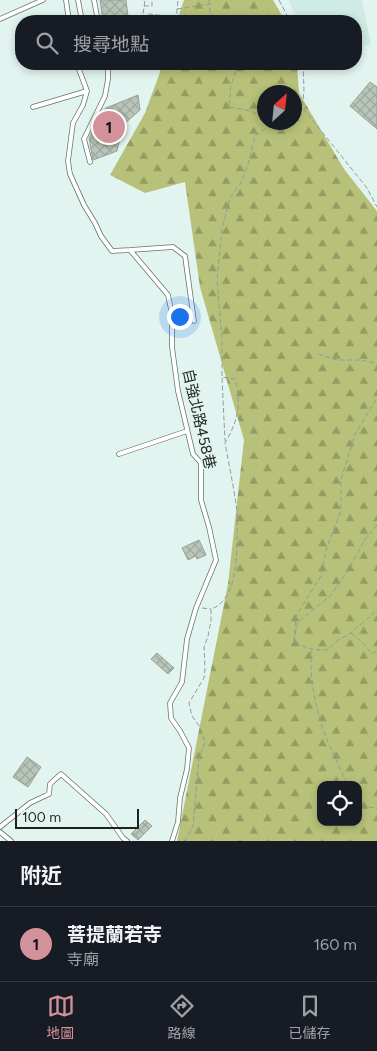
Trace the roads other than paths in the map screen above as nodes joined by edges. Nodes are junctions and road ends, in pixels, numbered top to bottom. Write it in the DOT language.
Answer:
graph roads {
  1 [pos="43,0"];
  2 [pos="66,0"];
  3 [pos="78,0"];
  4 [pos="94,0"];
  5 [pos="68,15"];
  6 [pos="81,15"];
  7 [pos="97,15"];
  8 [pos="0,19"];
  9 [pos="80,70"];
  10 [pos="109,70"];
  11 [pos="87,90"];
  12 [pos="33,107"];
  13 [pos="90,162"];
  14 [pos="130,250"];
  15 [pos="194,321"];
  16 [pos="187,431"];
  17 [pos="119,454"];
  18 [pos="0,827"];
  19 [pos="0,832"];
  20 [pos="10,841"];
  21 [pos="127,841"];
  22 [pos="172,841"];
  1 -- 8 [label="lane"];
  2 -- 5 [label="lane"];
  3 -- 6 [label="lane"];
  4 -- 7 [label="lane"];
  9 -- 11 [label="lane"];
  10 -- 13 [label="lane"];
  11 -- 12 [label="lane"];
  11 -- 14 [label="lane"];
  14 -- 15 [label="lane"];
  14 -- 16 [label="lane, 自強北路458巷"];
  16 -- 17 [label="lane"];
  16 -- 22 [label="lane, 自強北路458巷"];
  18 -- 21 [label="lane"];
  19 -- 20 [label="lane"];
}
